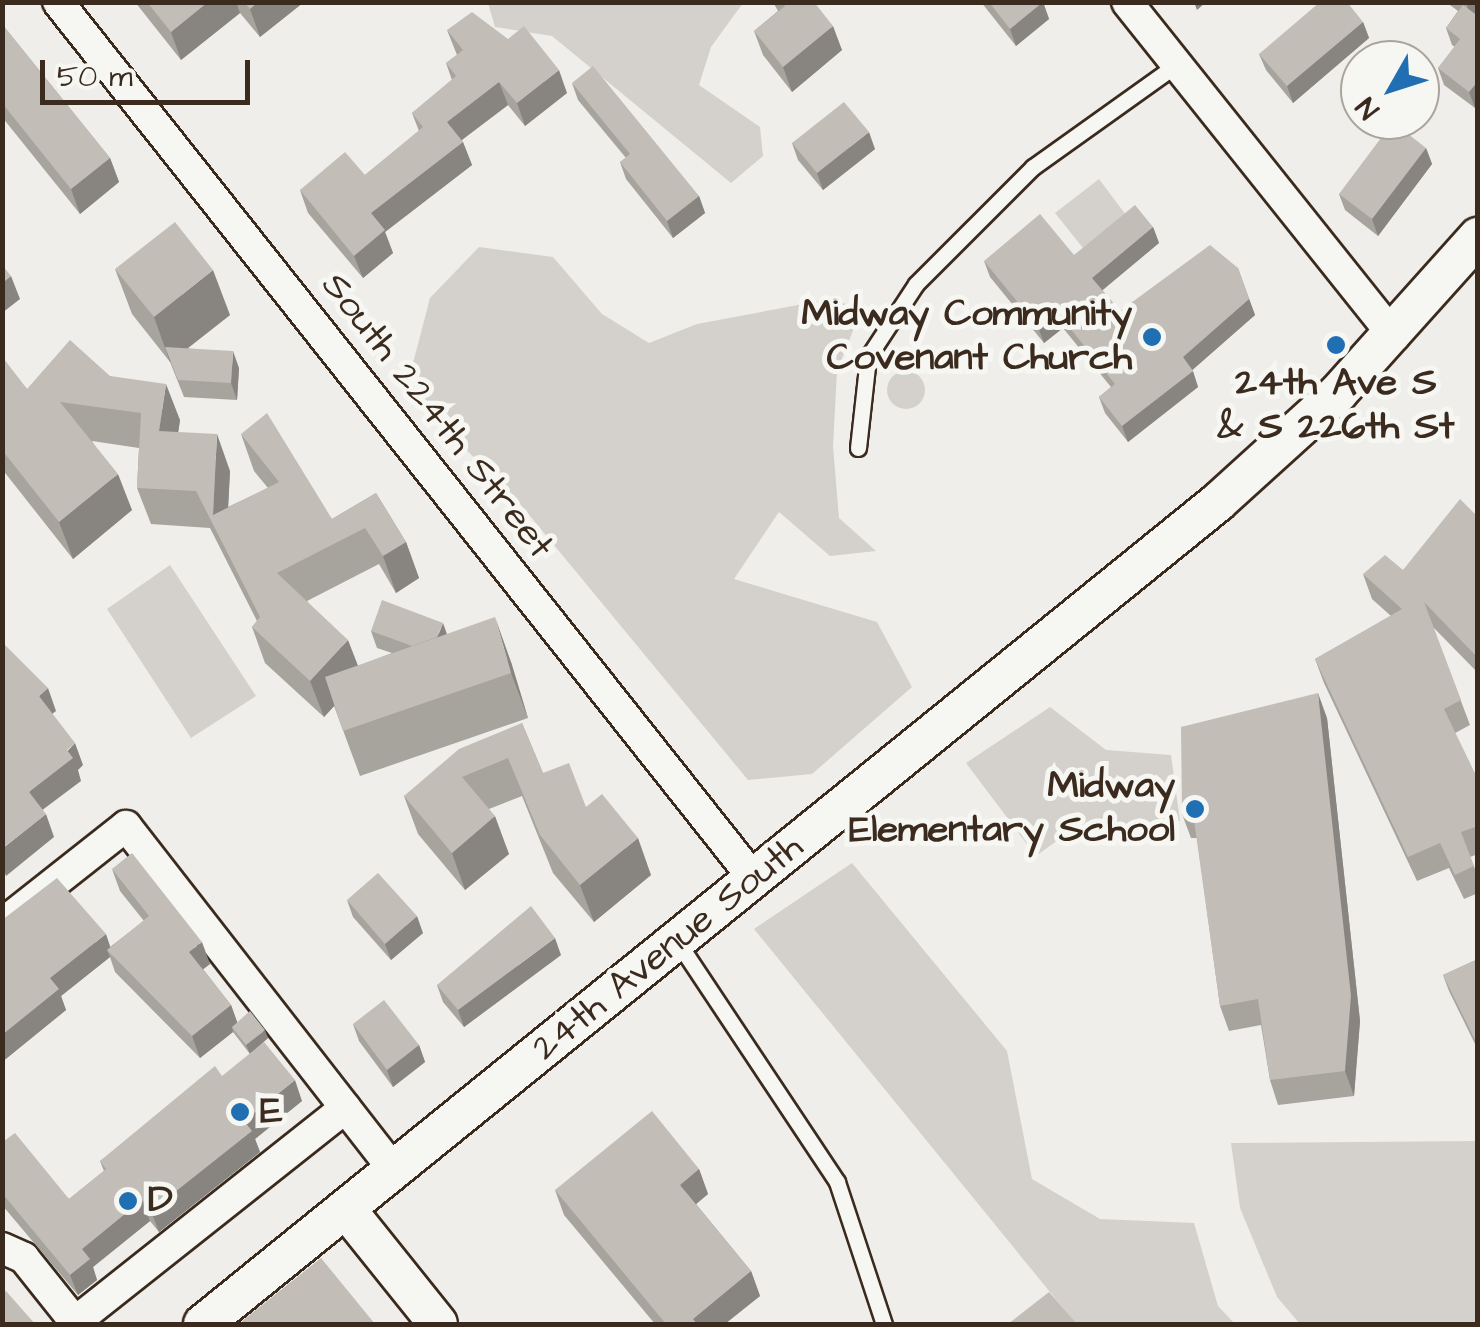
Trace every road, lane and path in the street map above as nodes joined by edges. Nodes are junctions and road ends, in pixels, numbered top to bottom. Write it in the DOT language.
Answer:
graph roads {
  1 [pos="58,2"];
  2 [pos="1127,2"];
  3 [pos="1176,65"];
  4 [pos="1478,237"];
  5 [pos="1394,336"];
  6 [pos="858,448"];
  7 [pos="754,879"];
  8 [pos="2,924"];
  9 [pos="677,941"];
  10 [pos="345,1108"];
  11 [pos="394,1170"];
  12 [pos="346,1209"];
  13 [pos="2,1248"];
  14 [pos="202,1324"];
  15 [pos="438,1324"];
  16 [pos="884,1324"];
  1 -- 7 [label="street, South 224th Street"];
  2 -- 3 [label="street"];
  3 -- 5 [label="street"];
  3 -- 6 [label="lane"];
  4 -- 5 [label="street, 24th Avenue South"];
  5 -- 7 [label="street, 24th Avenue South"];
  7 -- 9 [label="street, 24th Avenue South"];
  8 -- 10 [label="street"];
  9 -- 11 [label="street, 24th Avenue South"];
  9 -- 16 [label="lane"];
  10 -- 11 [label="street"];
  10 -- 13 [label="street"];
  11 -- 12 [label="street, 24th Avenue South"];
  12 -- 14 [label="street, 24th Avenue South"];
  12 -- 15 [label="street"];
}
